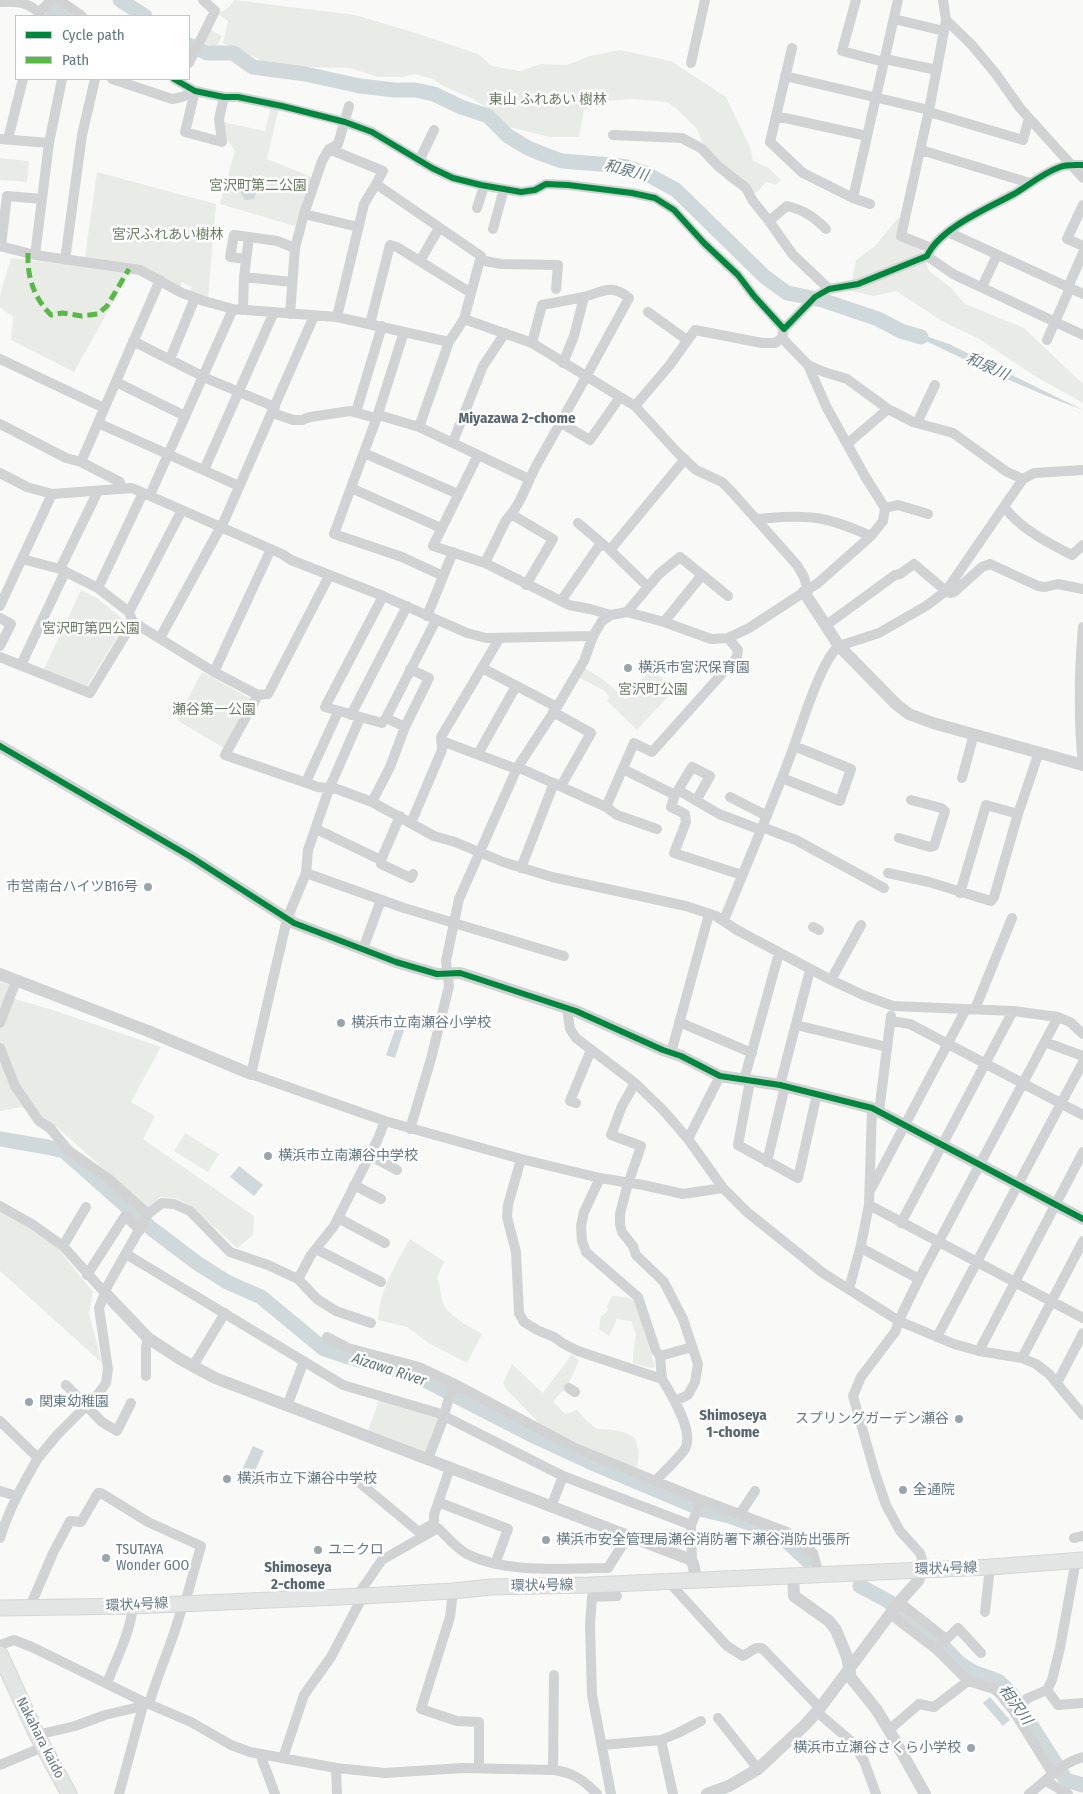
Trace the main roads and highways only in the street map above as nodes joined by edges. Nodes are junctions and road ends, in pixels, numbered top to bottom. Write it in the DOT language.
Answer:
graph roads {
  1 [pos="1079,1560"];
  2 [pos="2,1605"];
  3 [pos="0,1654"];
  4 [pos="0,1680"];
  5 [pos="38,1744"];
  6 [pos="58,1794"];
  7 [pos="69,1794"];
  1 -- 2 [label="main road, 環状4号線"];
  3 -- 5 [label="main road, Nakahara kaido"];
  4 -- 5 [label="main road, Nakahara kaido"];
  5 -- 6 [label="main road, Nakahara kaido"];
  5 -- 7 [label="main road, Nakahara kaido"];
}
